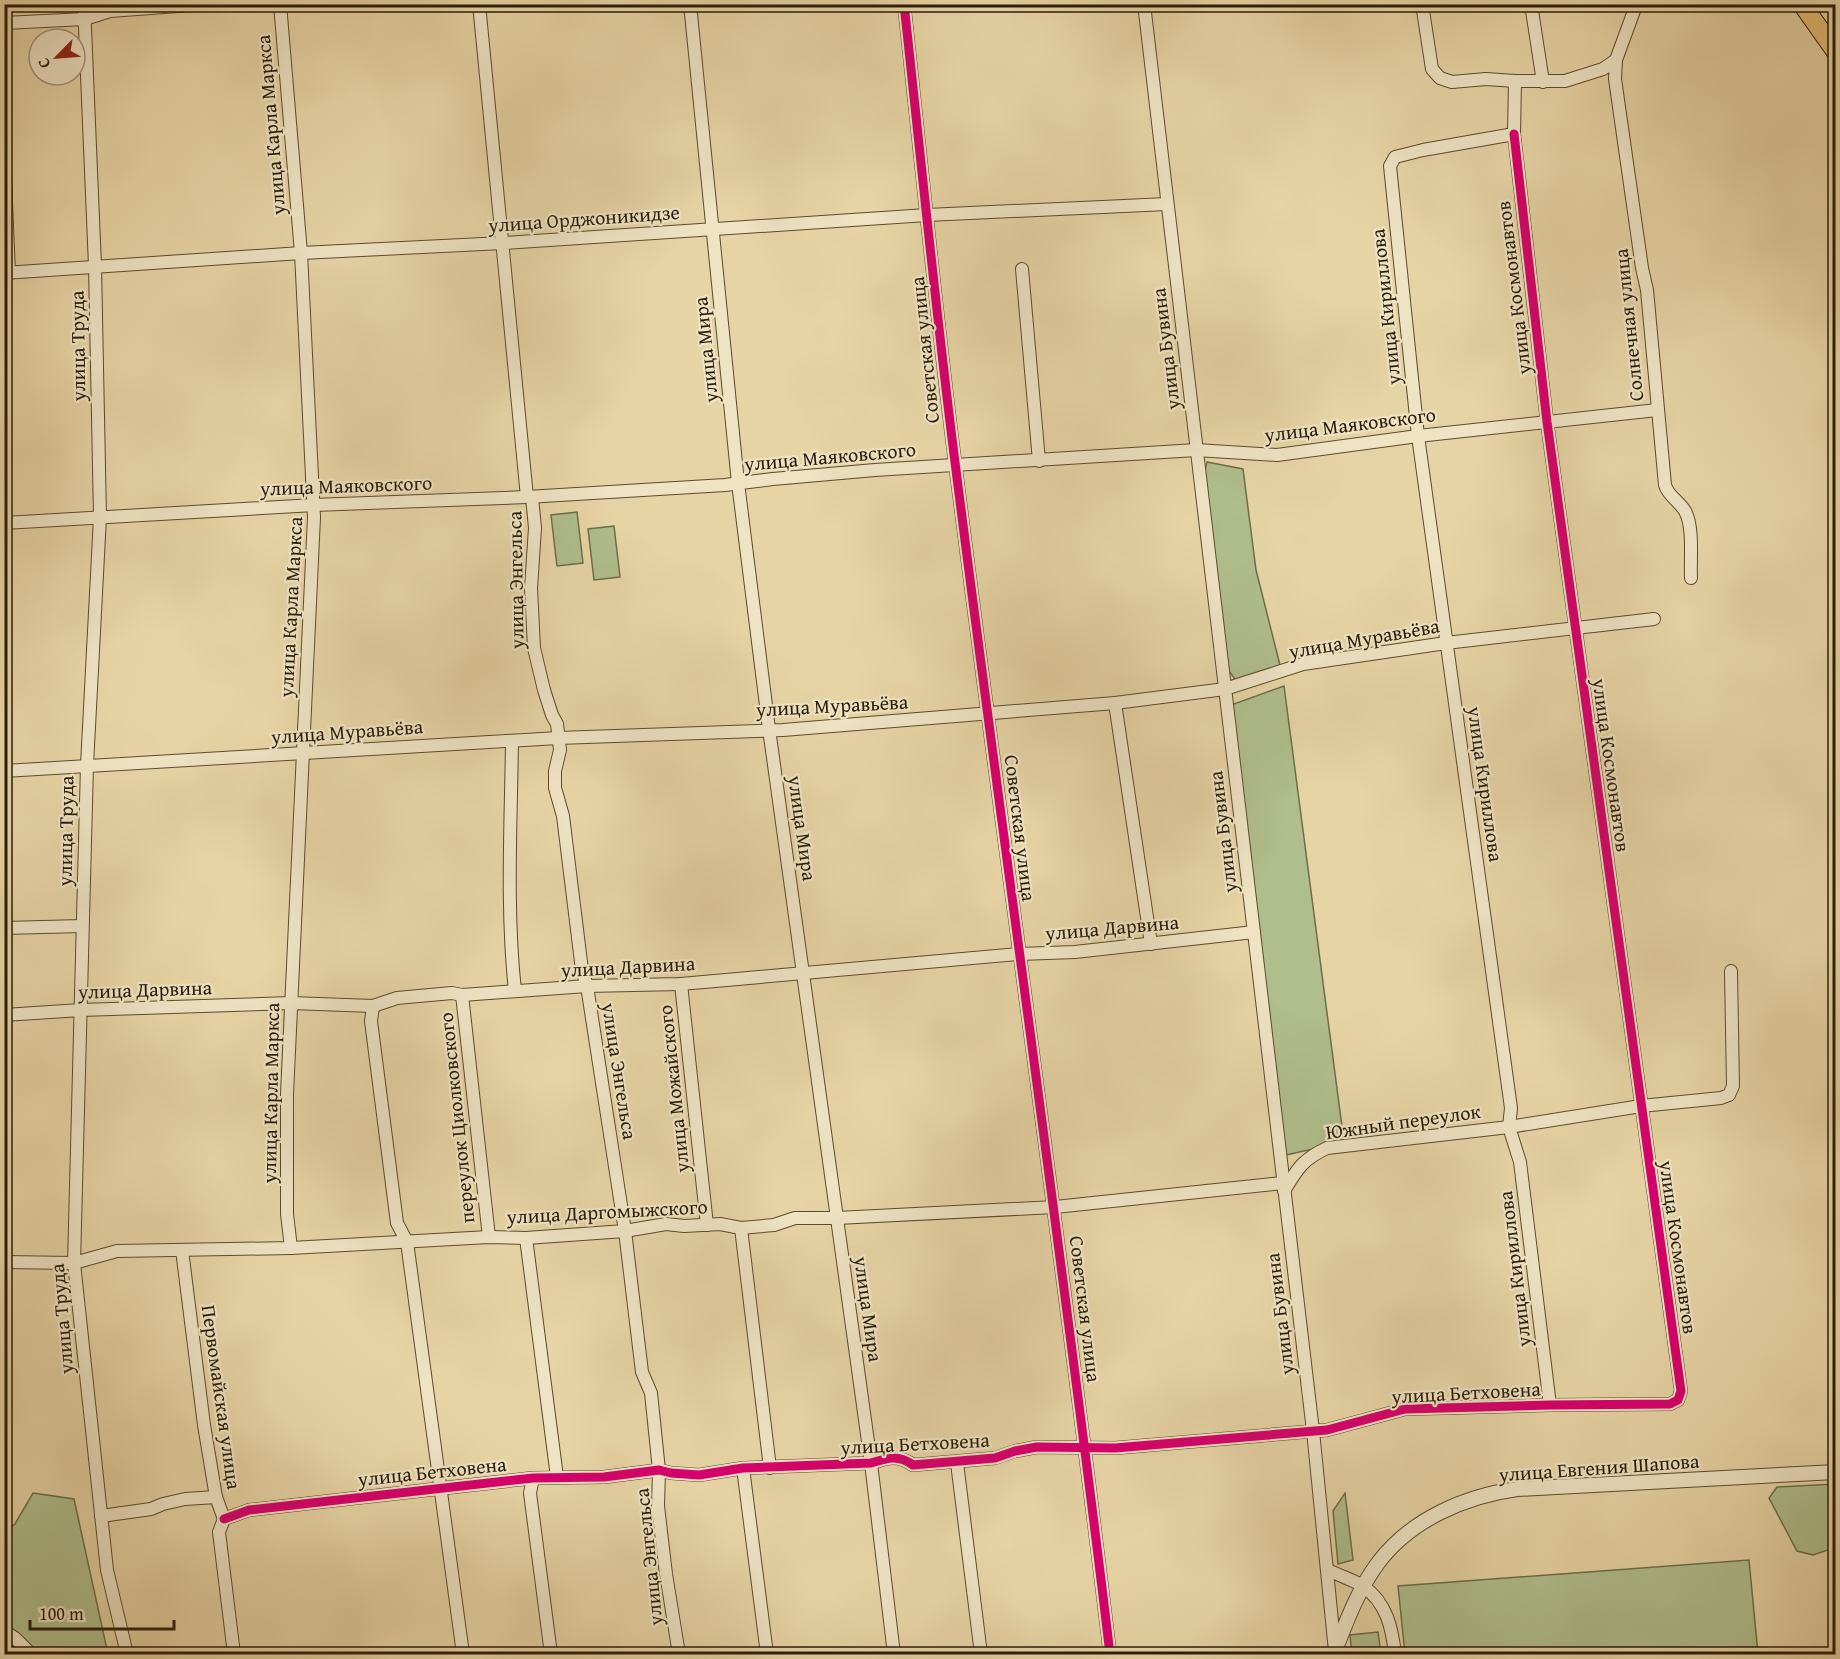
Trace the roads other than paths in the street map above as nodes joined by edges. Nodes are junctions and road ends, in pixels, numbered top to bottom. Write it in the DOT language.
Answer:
graph roads {
  1 [pos="84,4"];
  2 [pos="205,4"];
  3 [pos="280,4"];
  4 [pos="479,4"];
  5 [pos="690,4"];
  6 [pos="904,4"];
  7 [pos="1144,4"];
  8 [pos="1422,4"];
  9 [pos="1531,4"];
  10 [pos="1641,4"];
  11 [pos="1802,4"];
  12 [pos="85,19"];
  13 [pos="4,23"];
  14 [pos="1836,52"];
  15 [pos="1616,60"];
  16 [pos="1515,81"];
  17 [pos="1543,82"];
  18 [pos="1514,134"];
  19 [pos="4,155"];
  20 [pos="1167,204"];
  21 [pos="927,215"];
  22 [pos="713,229"];
  23 [pos="503,243"];
  24 [pos="301,253"];
  25 [pos="95,266"];
  26 [pos="1022,268"];
  27 [pos="7,273"];
  28 [pos="1657,410"];
  29 [pos="1547,422"];
  30 [pos="1418,436"];
  31 [pos="1196,450"];
  32 [pos="1039,460"];
  33 [pos="955,465"];
  34 [pos="738,483"];
  35 [pos="530,497"];
  36 [pos="314,505"];
  37 [pos="100,517"];
  38 [pos="4,523"];
  39 [pos="1691,578"];
  40 [pos="1654,619"];
  41 [pos="1575,628"];
  42 [pos="1446,643"];
  43 [pos="1225,689"];
  44 [pos="1116,703"];
  45 [pos="988,714"];
  46 [pos="769,729"];
  47 [pos="558,738"];
  48 [pos="512,741"];
  49 [pos="303,753"];
  50 [pos="87,765"];
  51 [pos="4,771"];
  52 [pos="82,926"];
  53 [pos="4,928"];
  54 [pos="1254,932"];
  55 [pos="1152,944"];
  56 [pos="1019,954"];
  57 [pos="1731,971"];
  58 [pos="804,973"];
  59 [pos="681,984"];
  60 [pos="587,986"];
  61 [pos="515,991"];
  62 [pos="462,995"];
  63 [pos="291,1003"];
  64 [pos="373,1006"];
  65 [pos="81,1011"];
  66 [pos="4,1015"];
  67 [pos="1641,1106"];
  68 [pos="1509,1127"];
  69 [pos="1284,1187"];
  70 [pos="1055,1207"];
  71 [pos="837,1218"];
  72 [pos="707,1225"];
  73 [pos="741,1228"];
  74 [pos="625,1231"];
  75 [pos="489,1237"];
  76 [pos="526,1238"];
  77 [pos="407,1242"];
  78 [pos="291,1248"];
  79 [pos="182,1250"];
  80 [pos="4,1262"];
  81 [pos="74,1263"];
  82 [pos="1678,1400"];
  83 [pos="1550,1405"];
  84 [pos="1313,1431"];
  85 [pos="1085,1448"];
  86 [pos="871,1463"];
  87 [pos="957,1463"];
  88 [pos="743,1468"];
  89 [pos="770,1468"];
  90 [pos="659,1470"];
  91 [pos="1836,1473"];
  92 [pos="533,1478"];
  93 [pos="557,1478"];
  94 [pos="441,1487"];
  95 [pos="216,1497"];
  96 [pos="101,1516"];
  97 [pos="224,1519"];
  98 [pos="1328,1570"];
  99 [pos="1363,1586"];
  100 [pos="4,1630"];
  101 [pos="1335,1653"];
  102 [pos="31,1654"];
  103 [pos="127,1654"];
  104 [pos="234,1654"];
  105 [pos="463,1654"];
  106 [pos="551,1654"];
  107 [pos="679,1654"];
  108 [pos="767,1654"];
  109 [pos="894,1654"];
  110 [pos="981,1654"];
  111 [pos="1110,1654"];
  112 [pos="1395,1654"];
  1 -- 12 [label="street, улица Труда"];
  2 -- 12 [label="street"];
  3 -- 24 [label="street, улица Карла Маркса"];
  4 -- 23 [label="street, улица Энгельса"];
  5 -- 22 [label="street, улица Мира"];
  6 -- 21 [label="street, Советская улица"];
  7 -- 20 [label="street, улица Бувина"];
  8 -- 16 [label="street"];
  9 -- 17 [label="street"];
  10 -- 15 [label="street"];
  11 -- 14 [label="main road"];
  12 -- 13 [label="street"];
  12 -- 25 [label="street, улица Труда"];
  15 -- 17 [label="street"];
  15 -- 28 [label="street, Солнечная улица"];
  16 -- 17 [label="street"];
  16 -- 18 [label="street, улица Космонавтов"];
  18 -- 29 [label="street, улица Космонавтов"];
  18 -- 30 [label="street, улица Кириллова"];
  19 -- 27 [label="street"];
  20 -- 21 [label="street, улица Орджоникидзе"];
  20 -- 31 [label="street, улица Бувина"];
  21 -- 22 [label="street, улица Орджоникидзе"];
  21 -- 33 [label="street, Советская улица"];
  22 -- 23 [label="street, улица Орджоникидзе"];
  22 -- 34 [label="street, улица Мира"];
  23 -- 24 [label="street, улица Орджоникидзе"];
  23 -- 35 [label="street, улица Энгельса"];
  24 -- 25 [label="street, улица Орджоникидзе"];
  24 -- 36 [label="street, улица Карла Маркса"];
  25 -- 27 [label="street, улица Орджоникидзе"];
  25 -- 37 [label="street, улица Труда"];
  26 -- 32 [label="street"];
  28 -- 29 [label="street, улица Маяковского"];
  28 -- 39 [label="street, Солнечная улица"];
  29 -- 30 [label="street, улица Маяковского"];
  29 -- 41 [label="street, улица Космонавтов"];
  30 -- 31 [label="street, улица Маяковского"];
  30 -- 42 [label="street, улица Кириллова"];
  31 -- 32 [label="street, улица Маяковского"];
  31 -- 43 [label="street, улица Бувина"];
  32 -- 33 [label="street, улица Маяковского"];
  33 -- 34 [label="street, улица Маяковского"];
  33 -- 45 [label="street, Советская улица"];
  34 -- 35 [label="street, улица Маяковского"];
  34 -- 46 [label="street, улица Мира"];
  35 -- 36 [label="street, улица Маяковского"];
  35 -- 47 [label="street, улица Энгельса"];
  36 -- 37 [label="street, улица Маяковского"];
  36 -- 49 [label="street, улица Карла Маркса"];
  37 -- 38 [label="street, улица Маяковского"];
  37 -- 50 [label="street, улица Труда"];
  40 -- 41 [label="street, улица Муравьёва"];
  41 -- 42 [label="street, улица Муравьёва"];
  41 -- 67 [label="street, улица Космонавтов"];
  42 -- 43 [label="street, улица Муравьёва"];
  42 -- 68 [label="street, улица Кириллова"];
  43 -- 44 [label="street, улица Муравьёва"];
  43 -- 54 [label="street, улица Бувина"];
  44 -- 45 [label="street, улица Муравьёва"];
  44 -- 55 [label="street"];
  45 -- 46 [label="street, улица Муравьёва"];
  45 -- 56 [label="street, Советская улица"];
  46 -- 47 [label="street, улица Муравьёва"];
  46 -- 58 [label="street, улица Мира"];
  47 -- 48 [label="street, улица Муравьёва"];
  47 -- 60 [label="street, улица Энгельса"];
  48 -- 49 [label="street, улица Муравьёва"];
  48 -- 61 [label="street"];
  49 -- 50 [label="street, улица Муравьёва"];
  49 -- 63 [label="street, улица Карла Маркса"];
  50 -- 51 [label="street, улица Муравьёва"];
  50 -- 52 [label="street, улица Труда"];
  52 -- 53 [label="street"];
  52 -- 65 [label="street, улица Труда"];
  54 -- 55 [label="street, улица Дарвина"];
  54 -- 69 [label="street, улица Бувина"];
  55 -- 56 [label="street, улица Дарвина"];
  56 -- 58 [label="street, улица Дарвина"];
  56 -- 70 [label="street, Советская улица"];
  57 -- 67 [label="street, Южный переулок"];
  58 -- 59 [label="street, улица Дарвина"];
  58 -- 71 [label="street, улица Мира"];
  59 -- 60 [label="street, улица Дарвина"];
  59 -- 72 [label="street, улица Можайского"];
  60 -- 61 [label="street, улица Дарвина"];
  60 -- 74 [label="street, улица Энгельса"];
  61 -- 62 [label="street, улица Дарвина"];
  62 -- 64 [label="street, улица Дарвина"];
  62 -- 75 [label="street, переулок Циолковского"];
  63 -- 64 [label="street, улица Дарвина"];
  63 -- 65 [label="street, улица Дарвина"];
  63 -- 78 [label="street, улица Карла Маркса"];
  64 -- 77 [label="street"];
  65 -- 66 [label="street, улица Дарвина"];
  65 -- 81 [label="street, улица Труда"];
  67 -- 68 [label="street, Южный переулок"];
  67 -- 82 [label="street, улица Космонавтов"];
  68 -- 69 [label="street, Южный переулок"];
  68 -- 83 [label="street, улица Кириллова"];
  69 -- 70 [label="street, улица Даргомыжского"];
  69 -- 84 [label="street, улица Бувина"];
  70 -- 71 [label="street, улица Даргомыжского"];
  70 -- 85 [label="street, Советская улица"];
  71 -- 73 [label="street, улица Даргомыжского"];
  71 -- 86 [label="street, улица Мира"];
  72 -- 73 [label="street, улица Даргомыжского"];
  72 -- 74 [label="street, улица Даргомыжского"];
  73 -- 89 [label="street"];
  74 -- 76 [label="street, улица Даргомыжского"];
  74 -- 90 [label="street, улица Энгельса"];
  75 -- 76 [label="street, улица Даргомыжского"];
  75 -- 77 [label="street, улица Даргомыжского"];
  76 -- 93 [label="street"];
  77 -- 78 [label="street, улица Даргомыжского"];
  77 -- 94 [label="street"];
  78 -- 79 [label="street, улица Даргомыжского"];
  79 -- 81 [label="street, улица Даргомыжского"];
  79 -- 95 [label="street, Первомайская улица"];
  80 -- 81 [label="street, улица Даргомыжского"];
  81 -- 96 [label="street, улица Труда"];
  82 -- 83 [label="street, улица Бетховена"];
  83 -- 84 [label="street, улица Бетховена"];
  84 -- 85 [label="street, улица Бетховена"];
  84 -- 98 [label="street, улица Бувина"];
  85 -- 87 [label="street, улица Бетховена"];
  85 -- 111 [label="street, Советская улица"];
  86 -- 87 [label="street, улица Бетховена"];
  86 -- 89 [label="street, улица Бетховена"];
  86 -- 109 [label="street, улица Мира"];
  87 -- 110 [label="street"];
  88 -- 89 [label="street, улица Бетховена"];
  88 -- 90 [label="street, улица Бетховена"];
  88 -- 108 [label="street"];
  90 -- 93 [label="street, улица Бетховена"];
  90 -- 107 [label="street, улица Энгельса"];
  91 -- 99 [label="street, улица Евгения Шапова"];
  92 -- 93 [label="street, улица Бетховена"];
  92 -- 94 [label="street, улица Бетховена"];
  92 -- 106 [label="street"];
  94 -- 97 [label="street, улица Бетховена"];
  94 -- 105 [label="street"];
  95 -- 96 [label="street"];
  95 -- 97 [label="street, Первомайская улица"];
  96 -- 103 [label="street, улица Труда"];
  97 -- 104 [label="street, Первомайская улица"];
  98 -- 99 [label="street"];
  98 -- 101 [label="street, улица Бувина"];
  99 -- 101 [label="street, улица Евгения Шапова"];
  99 -- 112 [label="street"];
  100 -- 102 [label="street"];
}
